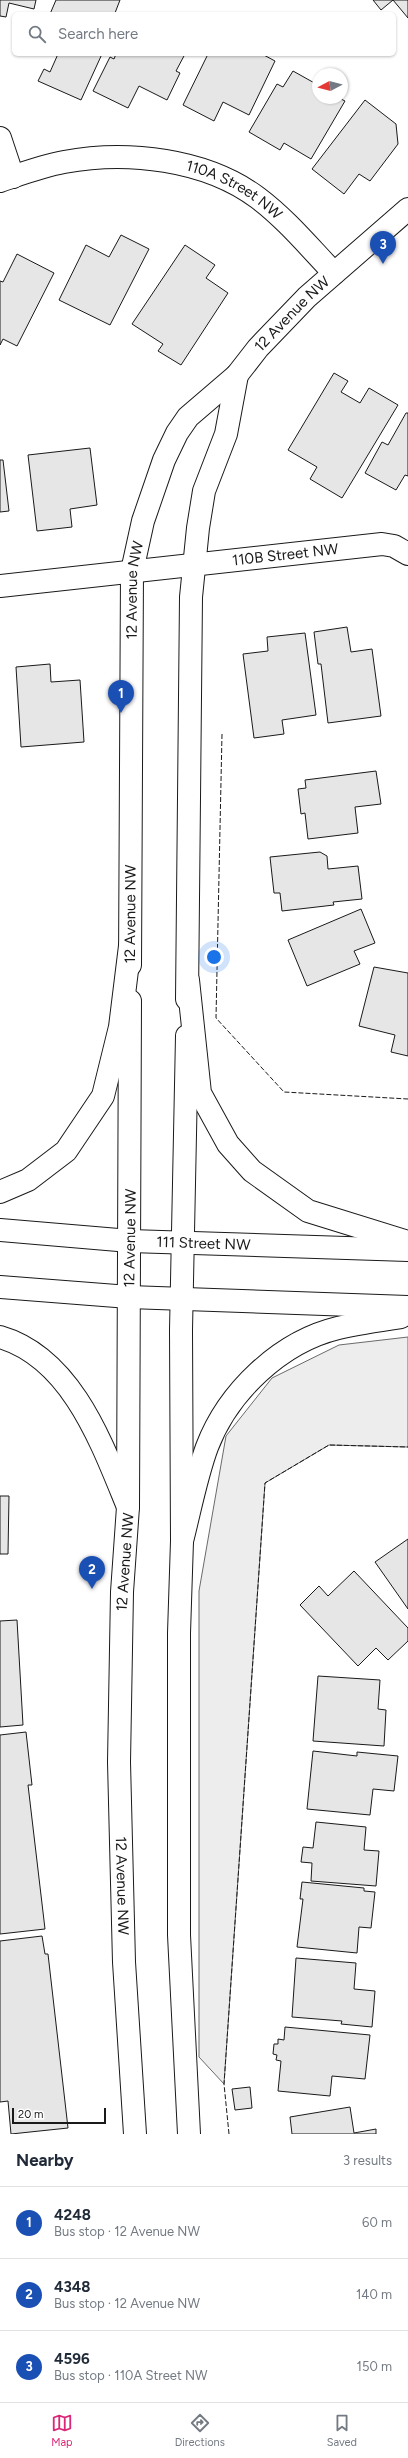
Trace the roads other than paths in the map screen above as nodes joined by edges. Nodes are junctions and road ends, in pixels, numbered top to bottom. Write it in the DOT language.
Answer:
graph roads {
  1 [pos="0,138"];
  2 [pos="6,179"];
  3 [pos="408,209"];
  4 [pos="334,273"];
  5 [pos="237,375"];
  6 [pos="406,552"];
  7 [pos="193,564"];
  8 [pos="132,571"];
  9 [pos="0,586"];
  10 [pos="130,946"];
  11 [pos="188,980"];
  12 [pos="0,1192"];
  13 [pos="0,1230"];
  14 [pos="130,1241"];
  15 [pos="408,1242"];
  16 [pos="183,1243"];
  17 [pos="408,1250"];
  18 [pos="0,1287"];
  19 [pos="129,1297"];
  20 [pos="182,1299"];
  21 [pos="408,1308"];
  22 [pos="408,1315"];
  23 [pos="0,1337"];
  24 [pos="128,1507"];
  25 [pos="182,1541"];
  26 [pos="135,2134"];
  27 [pos="189,2134"];
  1 -- 2 [label="street, 110A Street NW"];
  2 -- 4 [label="street, 110A Street NW"];
  3 -- 4 [label="street"];
  4 -- 5 [label="street, 12 Avenue NW"];
  5 -- 7 [label="street, 12 Avenue NW"];
  5 -- 8 [label="street, 12 Avenue NW"];
  6 -- 7 [label="street, 110B Street NW"];
  7 -- 8 [label="street, 110B Street NW"];
  7 -- 11 [label="street, 12 Avenue NW"];
  8 -- 9 [label="street, 110B Street NW"];
  8 -- 10 [label="street, 12 Avenue NW"];
  10 -- 12 [label="street"];
  10 -- 14 [label="street, 12 Avenue NW"];
  11 -- 15 [label="street"];
  11 -- 16 [label="street, 12 Avenue NW"];
  13 -- 14 [label="street, 111 Street NW"];
  14 -- 16 [label="street, 111 Street NW"];
  14 -- 19 [label="street, 12 Avenue NW"];
  16 -- 17 [label="street, 111 Street NW"];
  16 -- 20 [label="street, 12 Avenue NW"];
  18 -- 19 [label="street"];
  19 -- 20 [label="street"];
  19 -- 24 [label="street, 12 Avenue NW"];
  20 -- 21 [label="street"];
  20 -- 25 [label="street, 12 Avenue NW"];
  22 -- 25 [label="street"];
  23 -- 24 [label="street"];
  24 -- 26 [label="street, 12 Avenue NW"];
  25 -- 27 [label="street, 12 Avenue NW"];
}
